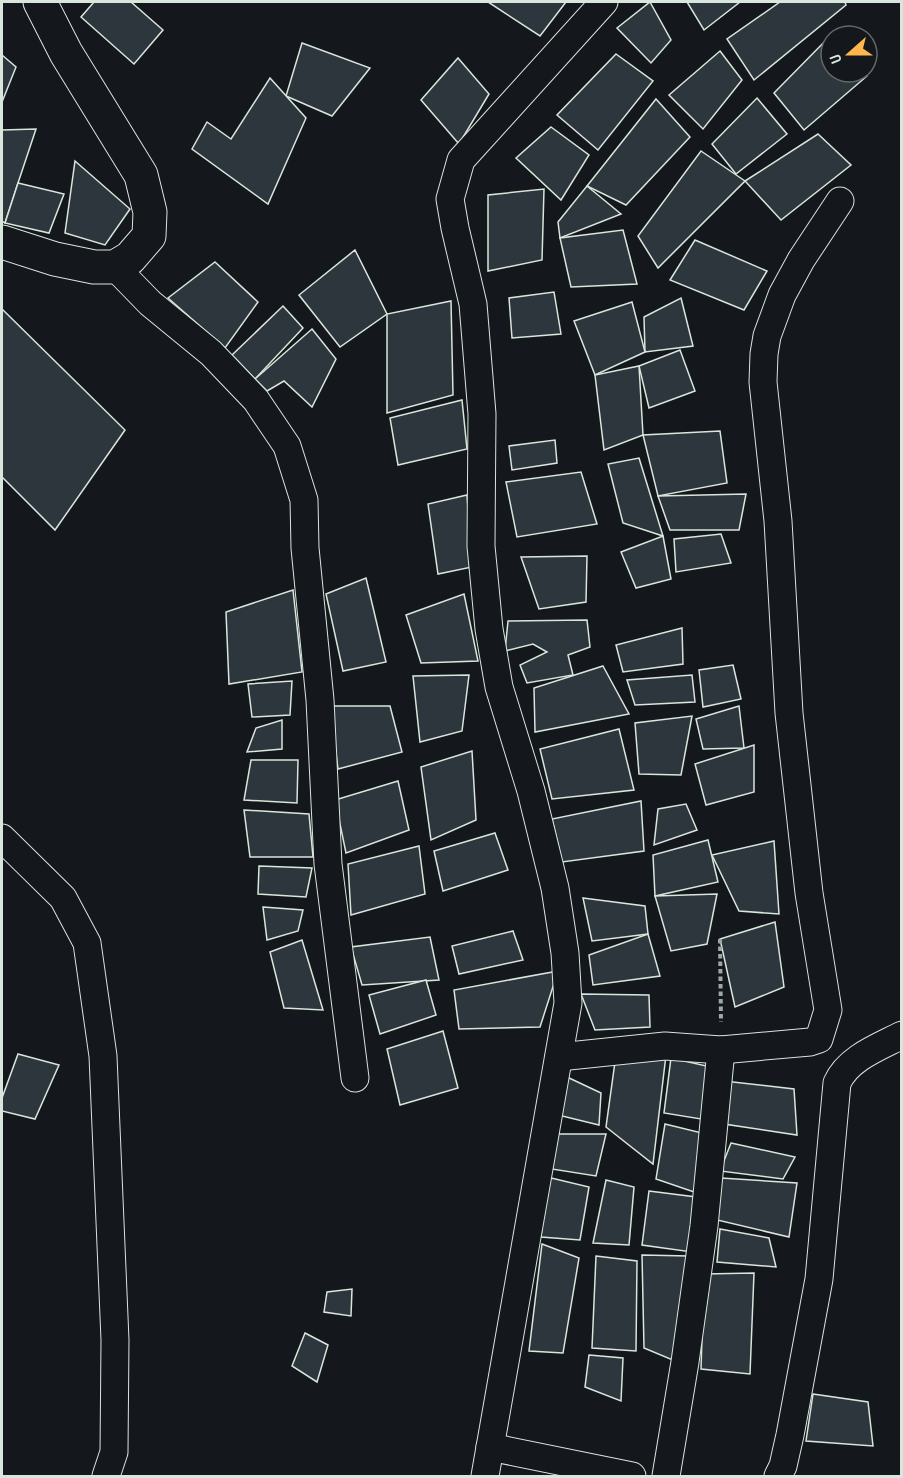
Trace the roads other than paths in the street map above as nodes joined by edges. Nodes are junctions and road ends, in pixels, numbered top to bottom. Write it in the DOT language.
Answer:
graph roads {
  1 [pos="40,2"];
  2 [pos="604,2"];
  3 [pos="840,201"];
  4 [pos="2,242"];
  5 [pos="115,267"];
  6 [pos="2,838"];
  7 [pos="902,1035"];
  8 [pos="819,1039"];
  9 [pos="721,1050"];
  10 [pos="559,1057"];
  11 [pos="355,1078"];
  12 [pos="837,1083"];
  13 [pos="490,1447"];
  14 [pos="106,1476"];
  15 [pos="484,1476"];
  16 [pos="632,1476"];
  17 [pos="666,1476"];
  18 [pos="778,1476"];
  1 -- 5 [label="street"];
  2 -- 10 [label="street"];
  3 -- 8 [label="street"];
  4 -- 5 [label="street"];
  5 -- 11 [label="street"];
  6 -- 14 [label="street"];
  7 -- 12 [label="street"];
  8 -- 9 [label="street"];
  8 -- 12 [label="street"];
  9 -- 10 [label="street"];
  9 -- 17 [label="street"];
  10 -- 13 [label="street"];
  12 -- 18 [label="street"];
  13 -- 15 [label="street"];
  13 -- 16 [label="street"];
}
